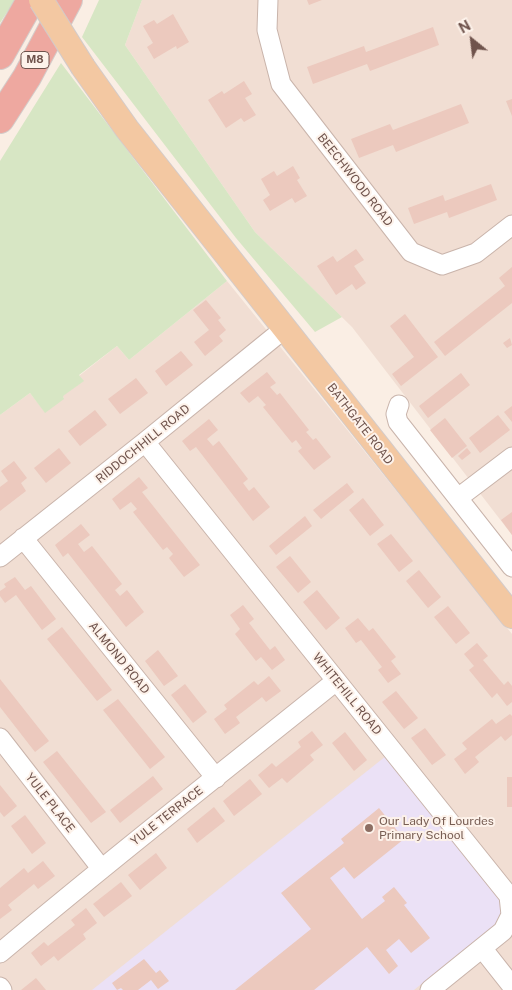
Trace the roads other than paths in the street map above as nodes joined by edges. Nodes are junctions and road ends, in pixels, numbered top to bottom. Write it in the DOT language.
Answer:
graph roads {
  1 [pos="31,0"];
  2 [pos="41,0"];
  3 [pos="68,0"];
  4 [pos="268,0"];
  5 [pos="0,55"];
  6 [pos="0,119"];
  7 [pos="512,225"];
  8 [pos="284,329"];
  9 [pos="399,405"];
  10 [pos="145,442"];
  11 [pos="512,457"];
  12 [pos="458,498"];
  13 [pos="23,538"];
  14 [pos="0,557"];
  15 [pos="512,567"];
  16 [pos="512,616"];
  17 [pos="336,681"];
  18 [pos="0,738"];
  19 [pos="216,778"];
  20 [pos="101,868"];
  21 [pos="482,948"];
  22 [pos="0,953"];
  23 [pos="512,986"];
  24 [pos="430,990"];
  1 -- 5 [label="highway, M8"];
  2 -- 8 [label="main road, BATHGATE ROAD, bridge"];
  3 -- 6 [label="highway, M8"];
  4 -- 7 [label="street, BEECHWOOD ROAD"];
  8 -- 10 [label="street, RIDDOCHHILL ROAD"];
  8 -- 16 [label="main road, BATHGATE ROAD"];
  9 -- 12 [label="street"];
  10 -- 13 [label="street, RIDDOCHHILL ROAD"];
  10 -- 17 [label="street, WHITEHILL ROAD"];
  11 -- 12 [label="street"];
  12 -- 15 [label="street"];
  13 -- 14 [label="street, RIDDOCHHILL ROAD"];
  13 -- 19 [label="street, ALMOND ROAD"];
  17 -- 19 [label="street, YULE TERRACE"];
  17 -- 21 [label="street, WHITEHILL ROAD"];
  18 -- 20 [label="street, YULE PLACE"];
  19 -- 20 [label="street, YULE TERRACE"];
  20 -- 22 [label="street, YULE TERRACE"];
  21 -- 23 [label="street"];
  21 -- 24 [label="street, WHITEHILL ROAD"];
}
